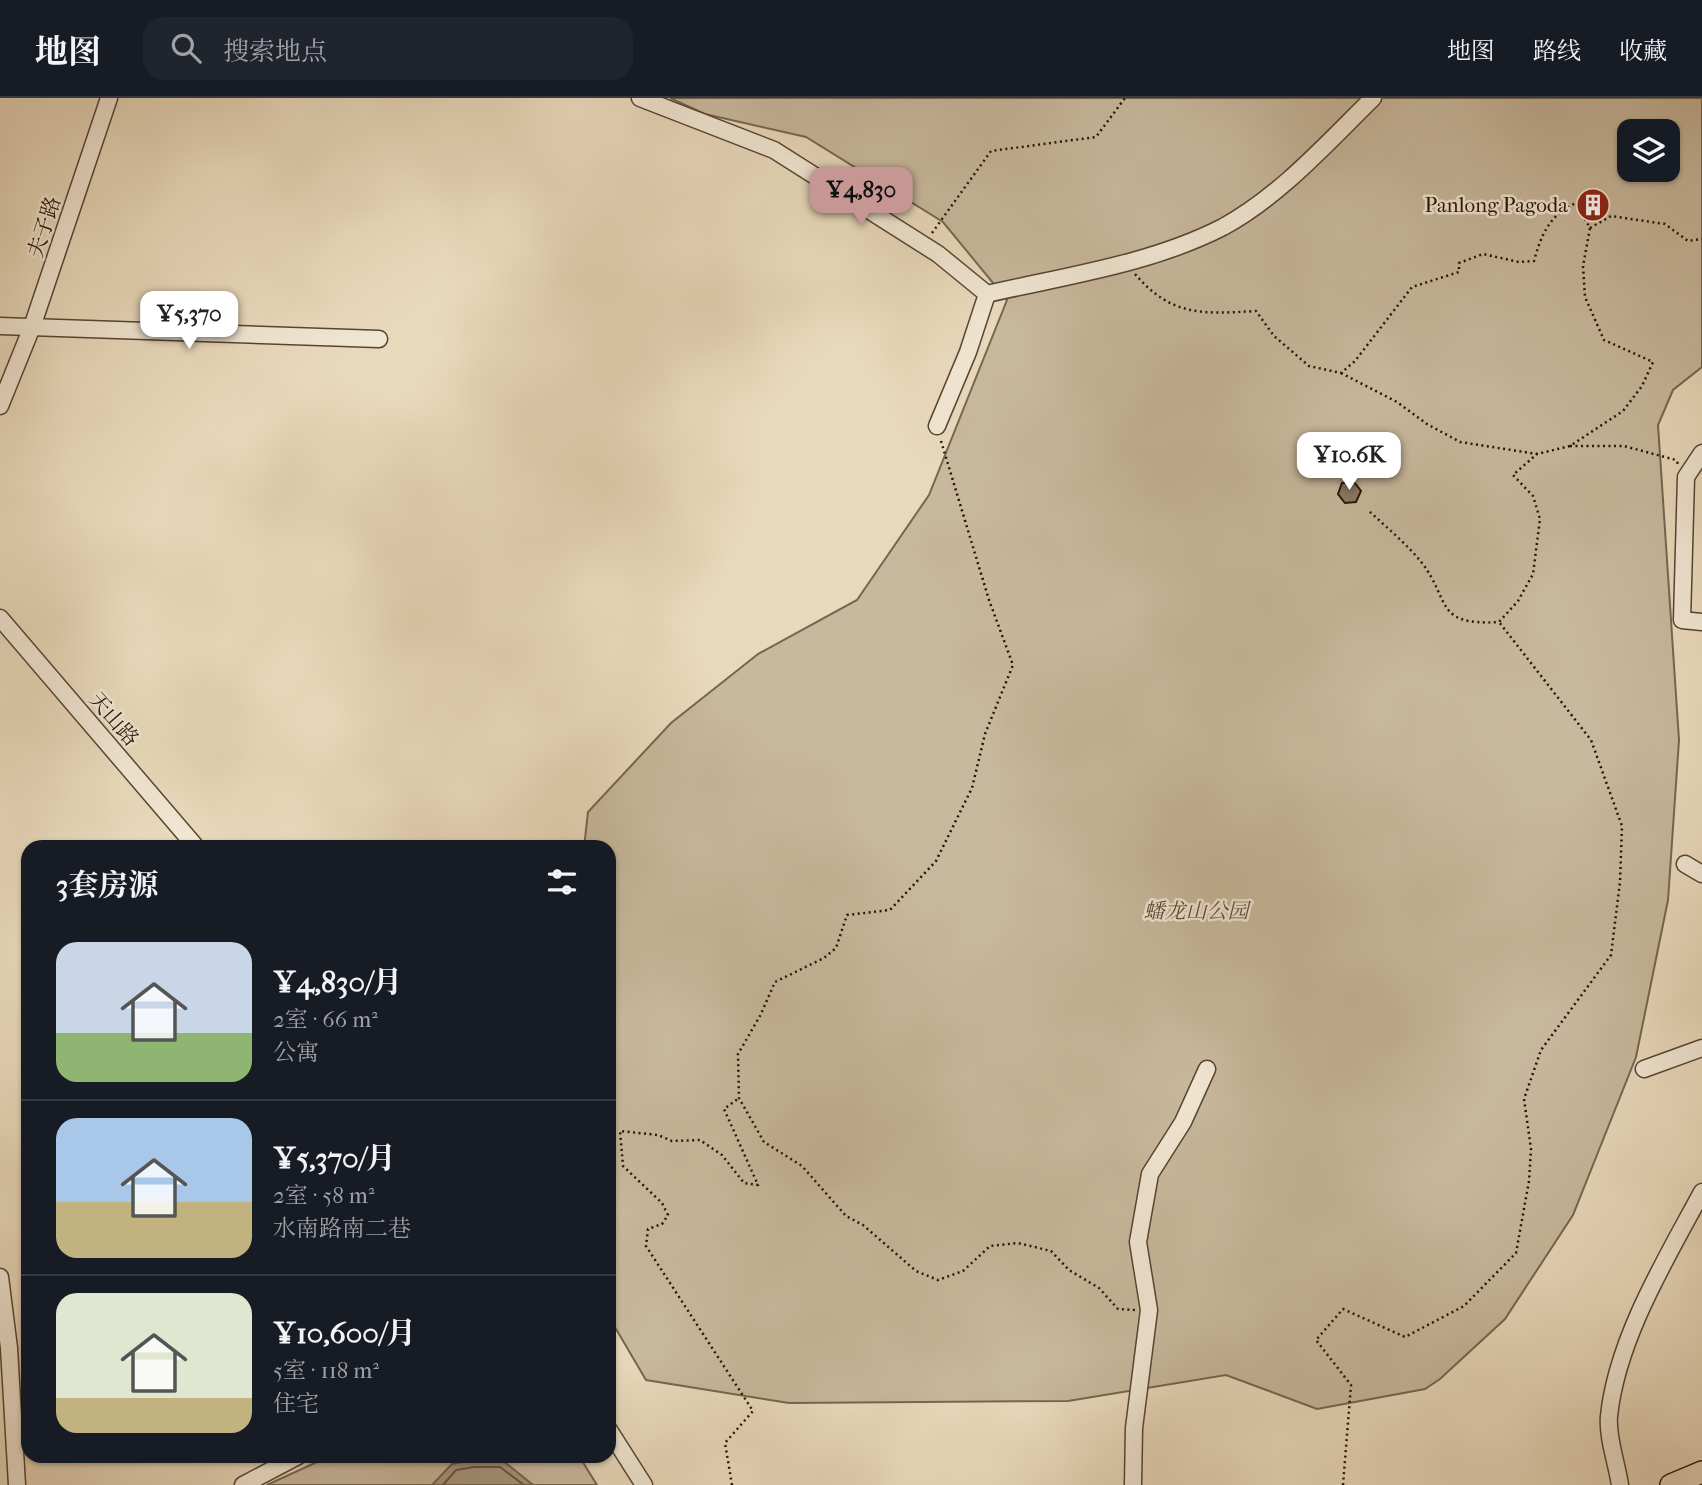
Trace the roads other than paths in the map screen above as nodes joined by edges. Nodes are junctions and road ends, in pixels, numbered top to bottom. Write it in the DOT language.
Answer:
graph roads {
  1 [pos="109,98"];
  2 [pos="639,98"];
  3 [pos="1373,98"];
  4 [pos="987,294"];
  5 [pos="0,327"];
  6 [pos="32,327"];
  7 [pos="379,339"];
  8 [pos="0,406"];
  9 [pos="937,426"];
  10 [pos="1702,453"];
  11 [pos="0,618"];
  12 [pos="1702,622"];
  13 [pos="190,840"];
  14 [pos="1685,864"];
  15 [pos="1702,874"];
  16 [pos="1702,1048"];
  17 [pos="1207,1069"];
  18 [pos="1644,1069"];
  19 [pos="1702,1192"];
  20 [pos="0,1277"];
  21 [pos="616,1441"];
  22 [pos="285,1463"];
  23 [pos="1702,1472"];
  24 [pos="16,1485"];
  25 [pos="243,1485"];
  26 [pos="643,1485"];
  27 [pos="1132,1485"];
  28 [pos="1620,1485"];
  29 [pos="1671,1485"];
  1 -- 6 [label="street, 夫子路"];
  2 -- 4 [label="street"];
  3 -- 4 [label="street"];
  4 -- 9 [label="street"];
  5 -- 6 [label="street"];
  6 -- 7 [label="street"];
  6 -- 8 [label="street, 夫子路"];
  10 -- 12 [label="street"];
  11 -- 13 [label="street, 天山路"];
  14 -- 15 [label="street"];
  16 -- 18 [label="street"];
  17 -- 27 [label="street"];
  19 -- 28 [label="street"];
  20 -- 24 [label="street"];
  21 -- 26 [label="street"];
  22 -- 25 [label="street"];
  23 -- 29 [label="main road"];
}
